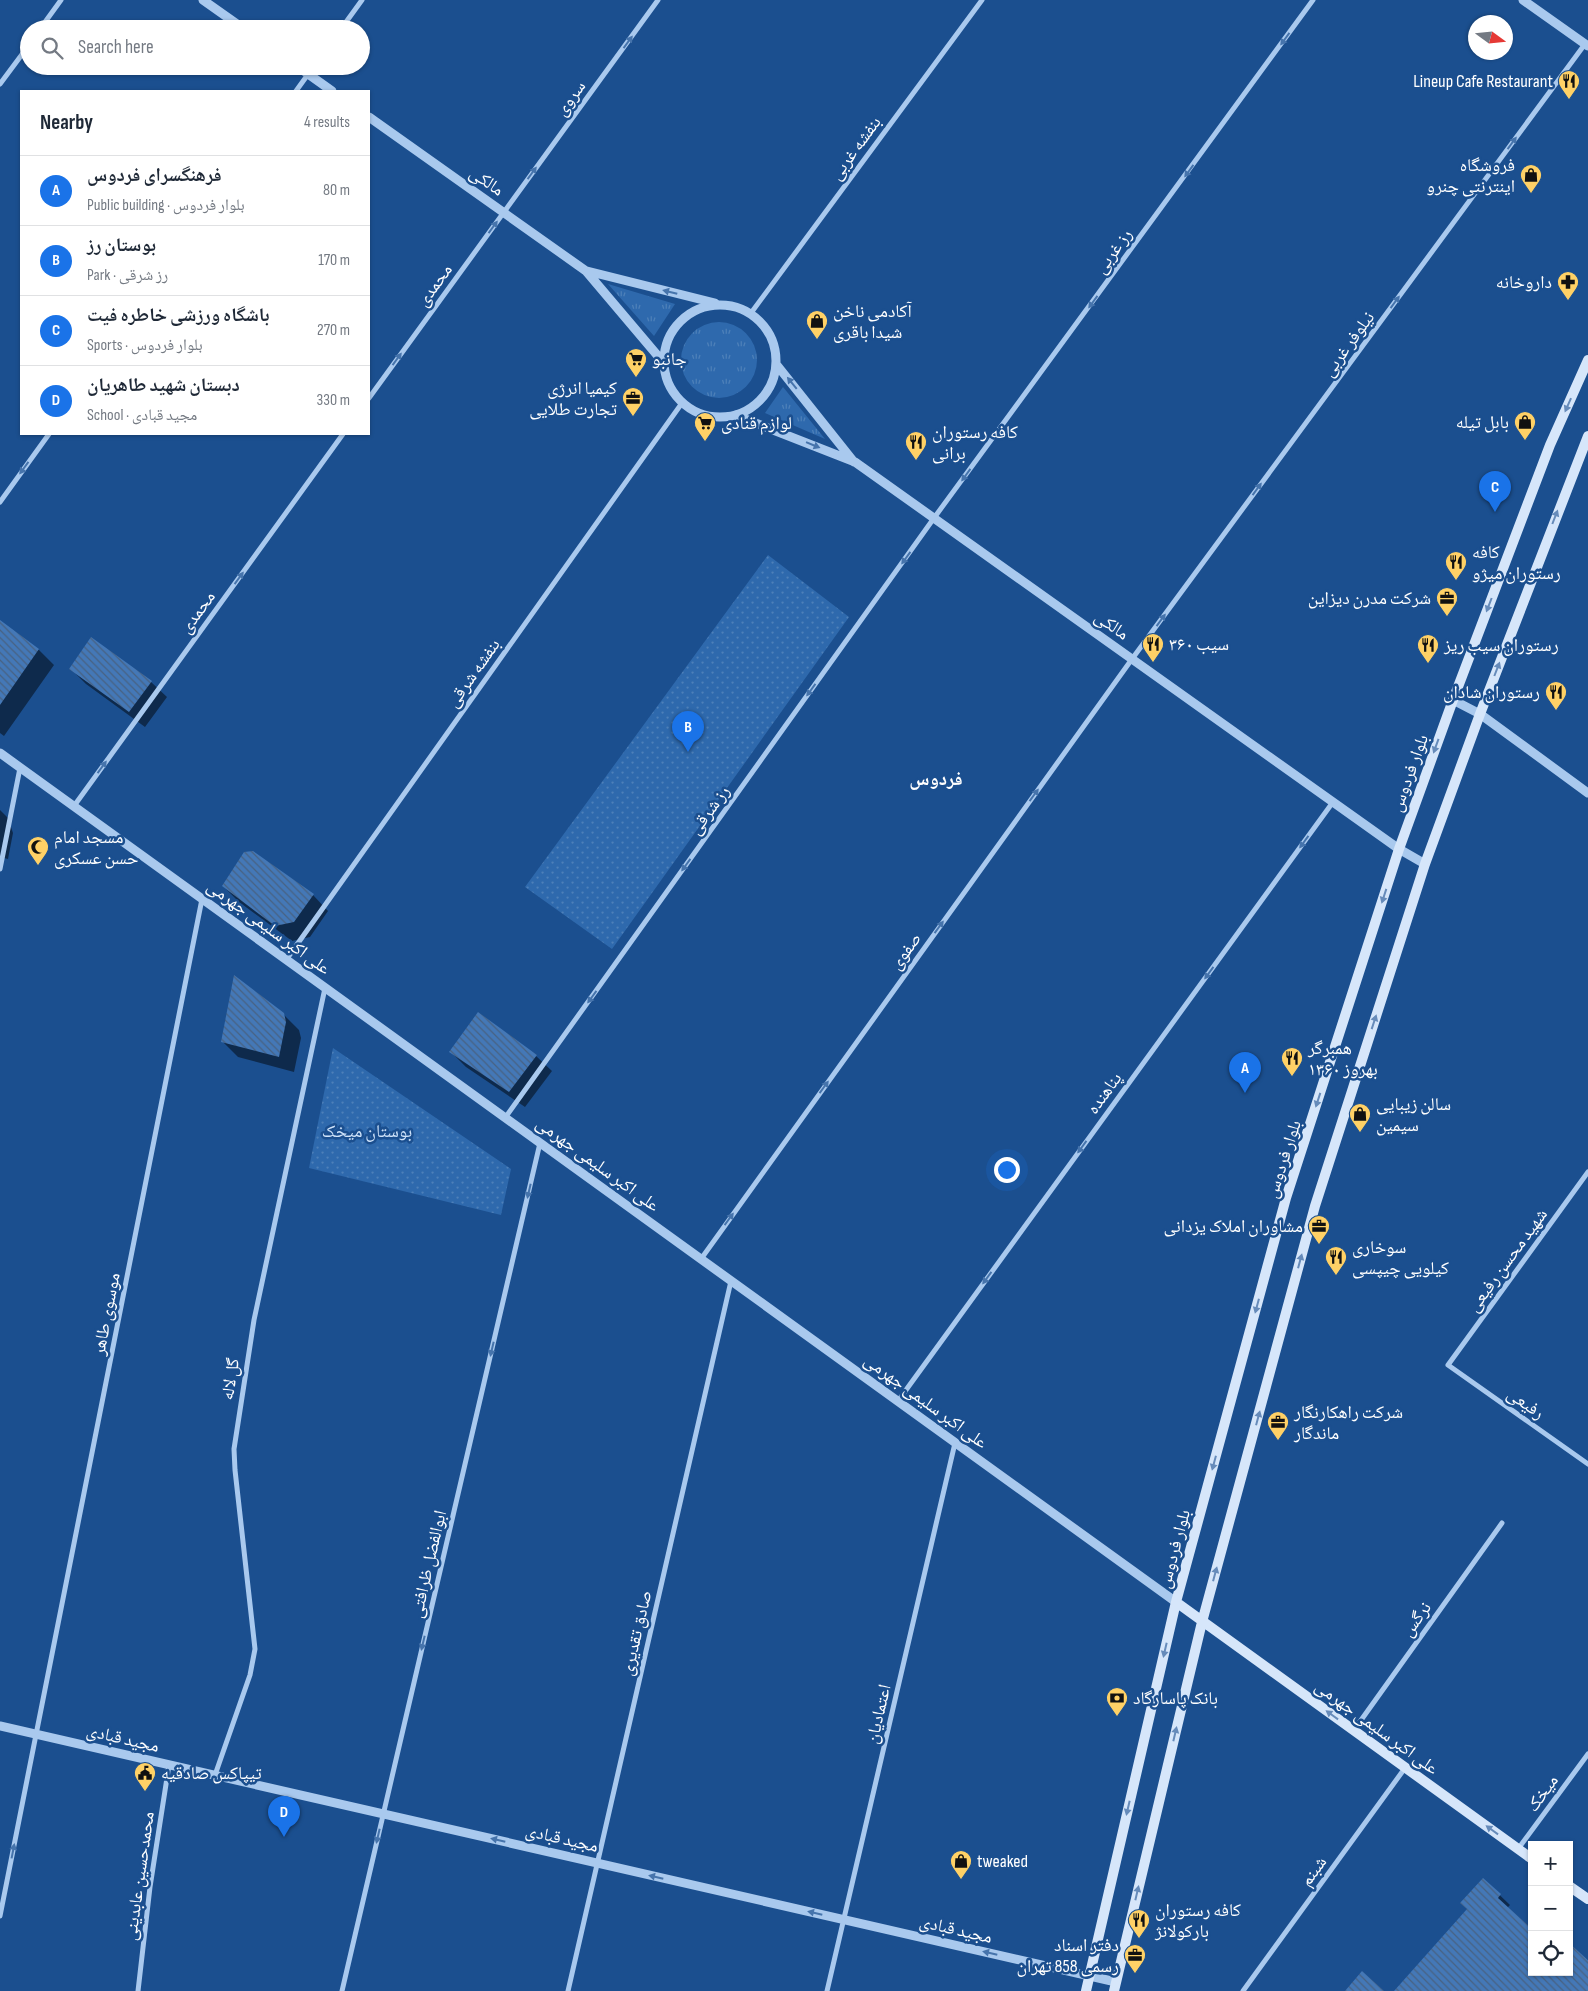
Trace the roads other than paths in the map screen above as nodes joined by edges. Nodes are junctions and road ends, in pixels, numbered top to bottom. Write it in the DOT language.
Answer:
graph roads {
  1 [pos="61,0"];
  2 [pos="203,0"];
  3 [pos="362,0"];
  4 [pos="658,0"];
  5 [pos="982,0"];
  6 [pos="1313,0"];
  7 [pos="1523,0"];
  8 [pos="47,20"];
  9 [pos="231,20"];
  10 [pos="348,20"];
  11 [pos="1587,45"];
  12 [pos="20,56"];
  13 [pos="307,75"];
  14 [pos="309,75"];
  15 [pos="0,84"];
  16 [pos="297,90"];
  17 [pos="331,90"];
  18 [pos="370,118"];
  19 [pos="503,212"];
  20 [pos="586,271"];
  21 [pos="717,304"];
  22 [pos="751,313"];
  23 [pos="1588,360"];
  24 [pos="663,362"];
  25 [pos="776,364"];
  26 [pos="370,397"];
  27 [pos="682,403"];
  28 [pos="735,415"];
  29 [pos="48,435"];
  30 [pos="342,435"];
  31 [pos="1588,436"];
  32 [pos="855,462"];
  33 [pos="0,502"];
  34 [pos="934,518"];
  35 [pos="1132,659"];
  36 [pos="1453,700"];
  37 [pos="1480,714"];
  38 [pos="0,753"];
  39 [pos="20,768"];
  40 [pos="1588,792"];
  41 [pos="1333,802"];
  42 [pos="74,806"];
  43 [pos="1399,849"];
  44 [pos="1425,864"];
  45 [pos="0,869"];
  46 [pos="202,899"];
  47 [pos="286,960"];
  48 [pos="325,988"];
  49 [pos="505,1118"];
  50 [pos="540,1143"];
  51 [pos="1588,1172"];
  52 [pos="701,1259"];
  53 [pos="731,1281"];
  54 [pos="1448,1365"];
  55 [pos="898,1401"];
  56 [pos="956,1443"];
  57 [pos="1588,1464"];
  58 [pos="1502,1523"];
  59 [pos="1176,1602"];
  60 [pos="1202,1622"];
  61 [pos="0,1726"];
  62 [pos="1353,1730"];
  63 [pos="36,1734"];
  64 [pos="1588,1754"];
  65 [pos="169,1765"];
  66 [pos="1405,1768"];
  67 [pos="215,1775"];
  68 [pos="384,1814"];
  69 [pos="1518,1849"];
  70 [pos="1528,1856"];
  71 [pos="598,1863"];
  72 [pos="1573,1889"];
  73 [pos="1588,1900"];
  74 [pos="0,1916"];
  75 [pos="843,1920"];
  76 [pos="1089,1976"];
  77 [pos="1115,1987"];
  78 [pos="138,1991"];
  79 [pos="342,1991"];
  80 [pos="568,1991"];
  81 [pos="826,1991"];
  82 [pos="1086,1991"];
  83 [pos="1243,1991"];
  1 -- 8 [label="street"];
  2 -- 9 [label="street"];
  3 -- 10 [label="street"];
  19 -- 4 [label="street, سروی, one-way"];
  5 -- 22 [label="street, بنفشه غربی"];
  6 -- 34 [label="street, رز غربی, one-way"];
  7 -- 11 [label="street"];
  35 -- 11 [label="street, نیلوفر غربی, one-way"];
  12 -- 15 [label="street"];
  13 -- 16 [label="street"];
  14 -- 17 [label="street"];
  18 -- 19 [label="street, مالکی"];
  19 -- 20 [label="street, مالکی"];
  26 -- 19 [label="street, محمدی, one-way"];
  21 -- 20 [label="street, مالکی, one-way"];
  20 -- 24 [label="street, مالکی"];
  21 -- 22 [label="street"];
  21 -- 24 [label="street"];
  22 -- 25 [label="street"];
  23 -- 36 [label="main road, بلوار فردوس, one-way"];
  24 -- 27 [label="street"];
  25 -- 28 [label="street"];
  32 -- 25 [label="street, مالکی, one-way"];
  27 -- 28 [label="street"];
  27 -- 47 [label="street, بنفشه شرقی"];
  28 -- 32 [label="street, مالکی, one-way"];
  29 -- 33 [label="street, one-way"];
  42 -- 30 [label="street, محمدی, one-way"];
  37 -- 31 [label="main road, one-way"];
  32 -- 34 [label="street, مالکی"];
  34 -- 35 [label="street, مالکی"];
  34 -- 49 [label="street, رز شرقی, one-way"];
  35 -- 41 [label="street, مالکی"];
  52 -- 35 [label="street, صفوی, one-way"];
  36 -- 37 [label="street"];
  36 -- 43 [label="main road, بلوار فردوس, one-way"];
  37 -- 40 [label="street"];
  37 -- 44 [label="main road"];
  38 -- 39 [label="street, علی اکبر سلیمی جهرمی"];
  39 -- 42 [label="street, علی اکبر سلیمی جهرمی"];
  39 -- 45 [label="street"];
  41 -- 43 [label="street, مالکی"];
  41 -- 55 [label="street, پناهنده, one-way"];
  42 -- 46 [label="street, علی اکبر سلیمی جهرمی"];
  43 -- 44 [label="street, مالکی"];
  43 -- 59 [label="main road, بلوار فردوس, one-way"];
  60 -- 44 [label="main road, one-way"];
  46 -- 47 [label="street, علی اکبر سلیمی جهرمی"];
  46 -- 63 [label="street, موسوی طاهر"];
  47 -- 48 [label="street, علی اکبر سلیمی جهرمی"];
  48 -- 49 [label="street, علی اکبر سلیمی جهرمی"];
  48 -- 67 [label="street, گل لاله"];
  49 -- 50 [label="street, علی اکبر سلیمی جهرمی"];
  50 -- 52 [label="street, علی اکبر سلیمی جهرمی"];
  50 -- 68 [label="street, ابوالفضل ظرافتی, one-way"];
  51 -- 54 [label="street, شهید محسن رفیعی"];
  52 -- 53 [label="street, علی اکبر سلیمی جهرمی"];
  53 -- 55 [label="street, علی اکبر سلیمی جهرمی"];
  53 -- 71 [label="street, صادق تقدیری"];
  54 -- 57 [label="street, رفیعی"];
  55 -- 56 [label="street, علی اکبر سلیمی جهرمی"];
  56 -- 59 [label="street, علی اکبر سلیمی جهرمی"];
  56 -- 75 [label="street, اعتمادیان"];
  58 -- 62 [label="street, نرگس"];
  59 -- 60 [label="main road, علی اکبر سلیمی جهرمی"];
  59 -- 76 [label="main road, بلوار فردوس, one-way"];
  62 -- 60 [label="main road, علی اکبر سلیمی جهرمی, one-way"];
  77 -- 60 [label="main road, one-way"];
  61 -- 63 [label="street, مجید قبادی"];
  62 -- 66 [label="main road, علی اکبر سلیمی جهرمی"];
  63 -- 65 [label="street, مجید قبادی"];
  74 -- 63 [label="street, موسوی طاهر, one-way"];
  64 -- 69 [label="street, میخک"];
  65 -- 67 [label="street, مجید قبادی"];
  65 -- 78 [label="street, محمدحسین عابدینی"];
  69 -- 66 [label="main road, علی اکبر سلیمی جهرمی, one-way"];
  66 -- 83 [label="street, شبنم"];
  67 -- 68 [label="street, مجید قبادی"];
  71 -- 68 [label="street, مجید قبادی, one-way"];
  68 -- 79 [label="street, ابوالفضل ظرافتی, one-way"];
  69 -- 70 [label="main road, علی اکبر سلیمی جهرمی"];
  75 -- 71 [label="street, مجید قبادی, one-way"];
  71 -- 80 [label="street, صادق تقدیری"];
  72 -- 73 [label="main road"];
  76 -- 75 [label="street, مجید قبادی, one-way"];
  75 -- 81 [label="street, اعتمادیان"];
  76 -- 77 [label="street, مجید قبادی"];
  76 -- 82 [label="main road, بلوار فردوس"];
}
